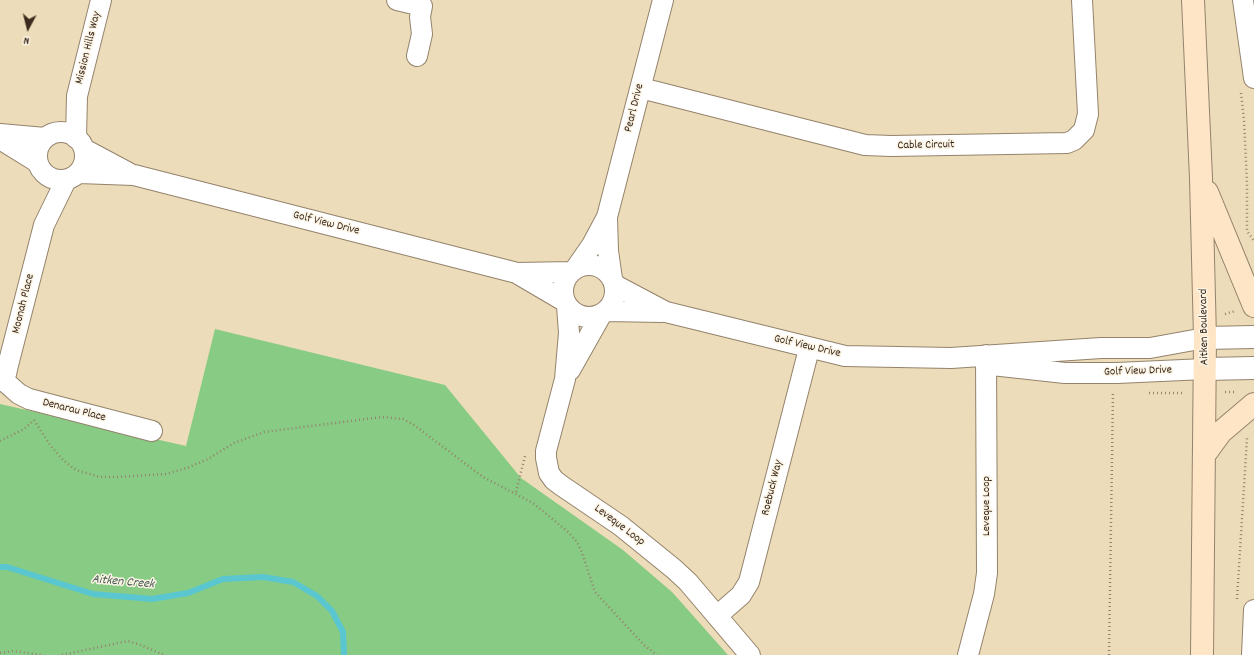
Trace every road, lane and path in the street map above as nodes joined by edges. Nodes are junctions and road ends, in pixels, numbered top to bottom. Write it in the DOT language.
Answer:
graph roads {
  1 [pos="101,0"];
  2 [pos="397,0"];
  3 [pos="663,0"];
  4 [pos="1082,0"];
  5 [pos="1193,0"];
  6 [pos="1243,0"];
  7 [pos="423,3"];
  8 [pos="417,56"];
  9 [pos="1247,82"];
  10 [pos="640,88"];
  11 [pos="77,96"];
  12 [pos="0,134"];
  13 [pos="50,136"];
  14 [pos="0,139"];
  15 [pos="80,144"];
  16 [pos="40,167"];
  17 [pos="134,175"];
  18 [pos="72,176"];
  19 [pos="1201,178"];
  20 [pos="607,217"];
  21 [pos="44,225"];
  22 [pos="1254,241"];
  23 [pos="573,270"];
  24 [pos="517,273"];
  25 [pos="613,282"];
  26 [pos="566,304"];
  27 [pos="1253,305"];
  28 [pos="666,312"];
  29 [pos="604,313"];
  30 [pos="1205,315"];
  31 [pos="1254,336"];
  32 [pos="1205,338"];
  33 [pos="809,349"];
  34 [pos="986,360"];
  35 [pos="1254,368"];
  36 [pos="1206,369"];
  37 [pos="565,379"];
  38 [pos="1,380"];
  39 [pos="1120,392"];
  40 [pos="1206,392"];
  41 [pos="1142,393"];
  42 [pos="1253,405"];
  43 [pos="152,431"];
  44 [pos="1247,436"];
  45 [pos="0,441"];
  46 [pos="526,452"];
  47 [pos="1205,454"];
  48 [pos="516,492"];
  49 [pos="1246,605"];
  50 [pos="717,616"];
  51 [pos="0,654"];
  52 [pos="42,655"];
  53 [pos="62,655"];
  54 [pos="164,655"];
  55 [pos="657,655"];
  56 [pos="750,655"];
  57 [pos="968,655"];
  58 [pos="1109,655"];
  59 [pos="1202,655"];
  60 [pos="1252,655"];
  1 -- 11 [label="street, Mission Hills Way"];
  2 -- 7 [label="street"];
  3 -- 10 [label="street, Pearl Drive"];
  4 -- 10 [label="street, Cable Circuit"];
  5 -- 19 [label="main road, Aitken Boulevard"];
  6 -- 9 [label="street"];
  7 -- 8 [label="street"];
  9 -- 22 [label="path"];
  10 -- 20 [label="street, Pearl Drive"];
  11 -- 13 [label="street, Mission Hills Way"];
  11 -- 15 [label="street, Mission Hills Way"];
  12 -- 13 [label="street"];
  13 -- 15 [label="street"];
  13 -- 16 [label="street"];
  14 -- 16 [label="street"];
  15 -- 17 [label="street, Golf View Drive"];
  15 -- 18 [label="street"];
  16 -- 18 [label="street"];
  16 -- 21 [label="street, Moonah Place"];
  17 -- 18 [label="street, Golf View Drive"];
  17 -- 24 [label="street, Golf View Drive"];
  18 -- 21 [label="street, Moonah Place"];
  19 -- 27 [label="main road"];
  19 -- 30 [label="main road, Aitken Boulevard"];
  20 -- 23 [label="street, Pearl Drive"];
  20 -- 25 [label="street, Pearl Drive"];
  21 -- 38 [label="street, Moonah Place"];
  23 -- 24 [label="street, Golf View Drive"];
  23 -- 25 [label="street"];
  23 -- 26 [label="street"];
  24 -- 26 [label="street, Golf View Drive"];
  25 -- 28 [label="street, Golf View Drive"];
  25 -- 29 [label="street"];
  26 -- 29 [label="street"];
  26 -- 37 [label="street, Leveque Loop"];
  27 -- 30 [label="path"];
  28 -- 29 [label="street, Golf View Drive"];
  28 -- 33 [label="street, Golf View Drive"];
  29 -- 37 [label="street, Leveque Loop"];
  30 -- 32 [label="main road, Aitken Boulevard"];
  31 -- 32 [label="street"];
  32 -- 34 [label="street, Golf View Drive"];
  32 -- 36 [label="main road, Aitken Boulevard"];
  33 -- 34 [label="street, Golf View Drive"];
  33 -- 50 [label="street, Roebuck Way"];
  34 -- 36 [label="street, Golf View Drive"];
  34 -- 57 [label="street, Leveque Loop"];
  35 -- 36 [label="street"];
  36 -- 40 [label="main road, Aitken Boulevard"];
  37 -- 50 [label="street, Leveque Loop"];
  38 -- 43 [label="street, Denarau Place"];
  39 -- 58 [label="path"];
  40 -- 41 [label="path"];
  40 -- 42 [label="path"];
  40 -- 47 [label="main road, Aitken Boulevard"];
  42 -- 47 [label="main road"];
  44 -- 49 [label="path"];
  45 -- 48 [label="path"];
  46 -- 48 [label="path"];
  47 -- 59 [label="main road, Aitken Boulevard"];
  48 -- 55 [label="path"];
  49 -- 60 [label="street"];
  50 -- 56 [label="street, Leveque Loop"];
  51 -- 52 [label="path"];
  53 -- 54 [label="path"];
}
